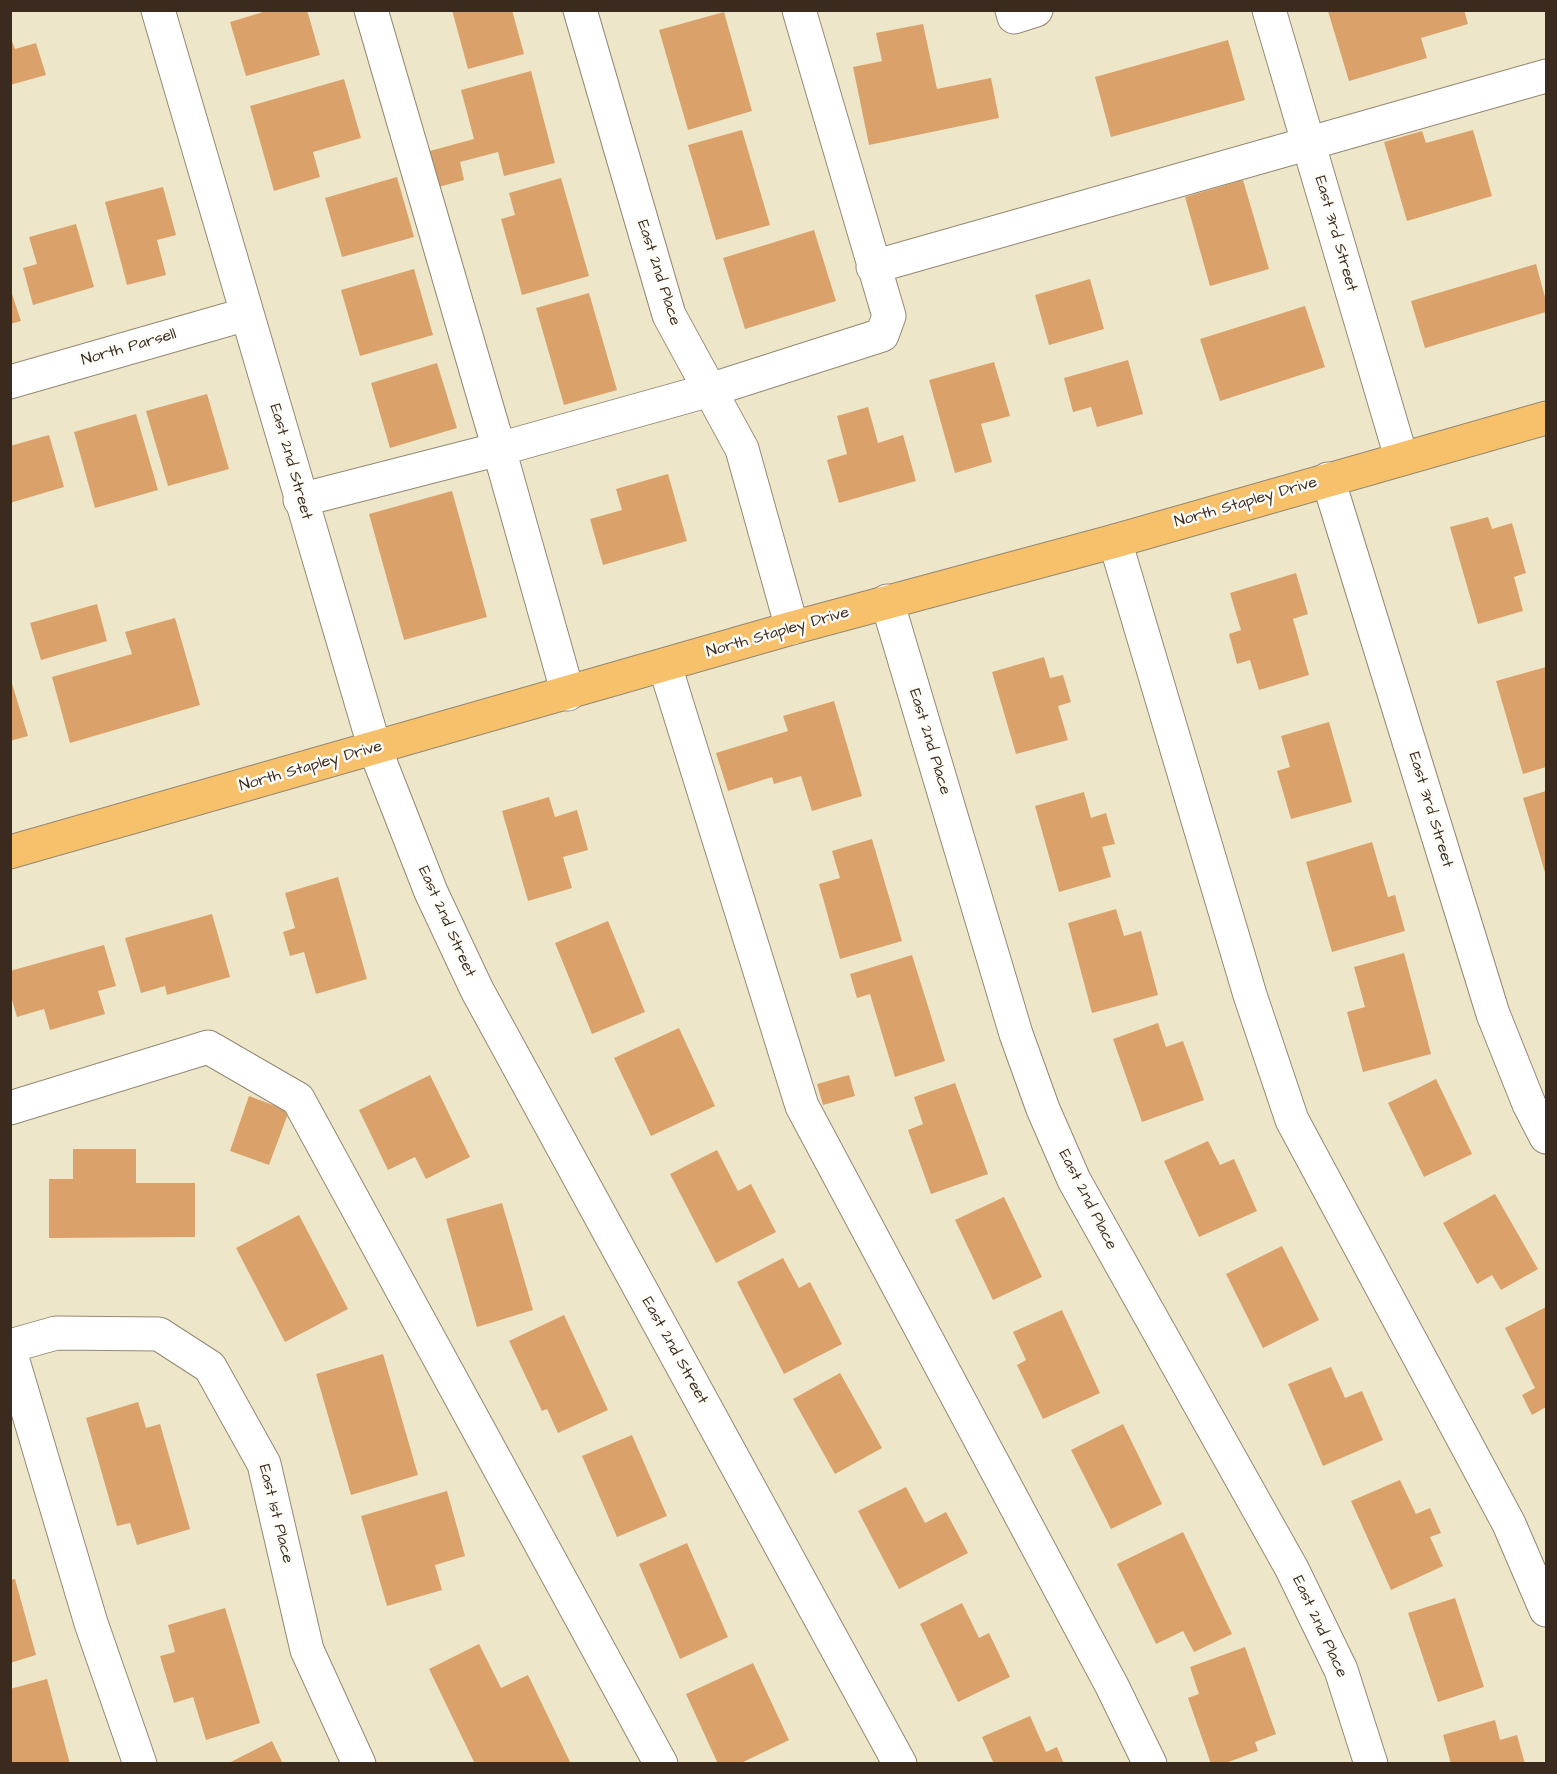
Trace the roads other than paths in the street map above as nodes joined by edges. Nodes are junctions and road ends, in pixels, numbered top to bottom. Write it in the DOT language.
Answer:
graph roads {
  1 [pos="158,10"];
  2 [pos="371,10"];
  3 [pos="580,10"];
  4 [pos="799,10"];
  5 [pos="1012,10"];
  6 [pos="1036,10"];
  7 [pos="1269,10"];
  8 [pos="1546,76"];
  9 [pos="1309,145"];
  10 [pos="873,267"];
  11 [pos="247,314"];
  12 [pos="10,382"];
  13 [pos="710,390"];
  14 [pos="1546,418"];
  15 [pos="499,449"];
  16 [pos="1401,458"];
  17 [pos="1328,479"];
  18 [pos="300,500"];
  19 [pos="1115,541"];
  20 [pos="887,601"];
  21 [pos="792,628"];
  22 [pos="665,666"];
  23 [pos="568,694"];
  24 [pos="375,749"];
  25 [pos="10,852"];
  26 [pos="10,1108"];
  27 [pos="1546,1137"];
  28 [pos="10,1346"];
  29 [pos="10,1352"];
  30 [pos="1546,1610"];
  31 [pos="140,1764"];
  32 [pos="359,1764"];
  33 [pos="661,1764"];
  34 [pos="900,1764"];
  35 [pos="1150,1764"];
  36 [pos="1371,1764"];
  1 -- 11 [label="street, East 2nd Street"];
  2 -- 15 [label="street"];
  3 -- 13 [label="street, East 2nd Place"];
  4 -- 10 [label="street"];
  5 -- 6 [label="street"];
  7 -- 9 [label="street, East 3rd Street"];
  8 -- 9 [label="street"];
  9 -- 10 [label="street"];
  9 -- 16 [label="street, East 3rd Street"];
  10 -- 13 [label="street"];
  11 -- 12 [label="street, North Parsell"];
  11 -- 18 [label="street, East 2nd Street"];
  13 -- 15 [label="street"];
  13 -- 21 [label="street, East 2nd Place"];
  14 -- 16 [label="main road, North Stapley Drive"];
  15 -- 18 [label="street"];
  15 -- 23 [label="street"];
  16 -- 17 [label="main road, North Stapley Drive"];
  17 -- 19 [label="main road, North Stapley Drive"];
  17 -- 27 [label="street, East 3rd Street"];
  18 -- 24 [label="street, East 2nd Street"];
  19 -- 20 [label="main road, North Stapley Drive"];
  19 -- 30 [label="street"];
  20 -- 21 [label="main road, North Stapley Drive"];
  20 -- 36 [label="street, East 2nd Place"];
  21 -- 22 [label="main road, North Stapley Drive"];
  22 -- 23 [label="main road, North Stapley Drive"];
  22 -- 35 [label="street"];
  23 -- 24 [label="main road, North Stapley Drive"];
  24 -- 25 [label="main road, North Stapley Drive"];
  24 -- 34 [label="street, East 2nd Street"];
  26 -- 33 [label="street"];
  28 -- 32 [label="street, East 1st Place"];
  29 -- 31 [label="street"];
}
